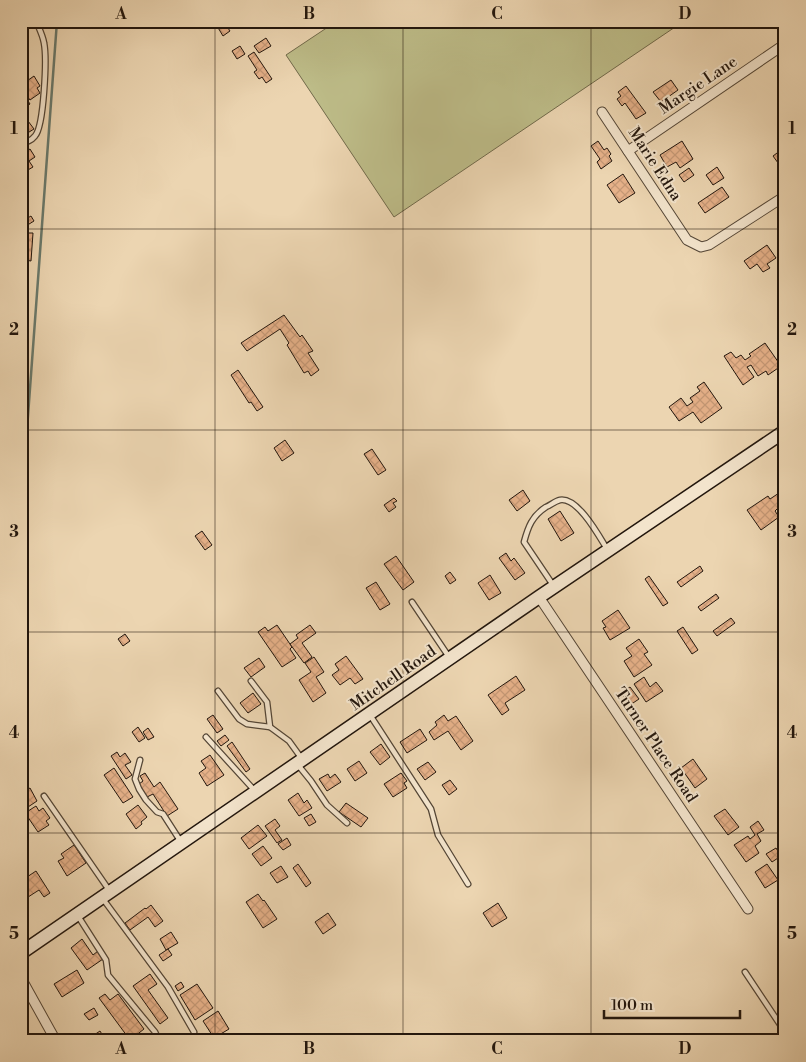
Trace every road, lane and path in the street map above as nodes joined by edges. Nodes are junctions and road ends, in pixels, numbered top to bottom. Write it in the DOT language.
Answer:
graph roads {
  1 [pos="36,21"];
  2 [pos="785,44"];
  3 [pos="602,112"];
  4 [pos="21,142"];
  5 [pos="628,150"];
  6 [pos="785,196"];
  7 [pos="785,431"];
  8 [pos="608,550"];
  9 [pos="554,587"];
  10 [pos="538,597"];
  11 [pos="412,602"];
  12 [pos="449,658"];
  13 [pos="252,681"];
  14 [pos="218,691"];
  15 [pos="369,714"];
  16 [pos="270,727"];
  17 [pos="206,737"];
  18 [pos="140,760"];
  19 [pos="300,762"];
  20 [pos="256,792"];
  21 [pos="44,796"];
  22 [pos="347,823"];
  23 [pos="181,843"];
  24 [pos="468,884"];
  25 [pos="106,895"];
  26 [pos="748,909"];
  27 [pos="78,915"];
  28 [pos="21,954"];
  29 [pos="745,972"];
  30 [pos="21,978"];
  31 [pos="194,1032"];
  32 [pos="785,1032"];
  33 [pos="56,1041"];
  34 [pos="159,1041"];
  1 -- 4 [label="lane"];
  2 -- 5 [label="street, Margie Lane"];
  3 -- 5 [label="street, Marie Edna"];
  5 -- 6 [label="street, Marie Edna"];
  7 -- 8 [label="street, Mitchell Road"];
  8 -- 9 [label="street, Mitchell Road"];
  8 -- 9 [label="lane"];
  9 -- 10 [label="street, Mitchell Road"];
  10 -- 12 [label="street, Mitchell Road"];
  10 -- 26 [label="street, Turner Place Road"];
  11 -- 12 [label="lane"];
  12 -- 15 [label="street, Mitchell Road"];
  13 -- 16 [label="lane"];
  14 -- 16 [label="lane"];
  15 -- 19 [label="street, Mitchell Road"];
  15 -- 24 [label="lane"];
  16 -- 19 [label="lane"];
  17 -- 20 [label="lane"];
  18 -- 23 [label="lane"];
  19 -- 20 [label="street, Mitchell Road"];
  19 -- 22 [label="lane"];
  20 -- 23 [label="street, Mitchell Road"];
  21 -- 25 [label="lane"];
  23 -- 25 [label="street, Mitchell Road"];
  25 -- 27 [label="street, Mitchell Road"];
  25 -- 31 [label="lane"];
  27 -- 28 [label="street, Mitchell Road"];
  27 -- 34 [label="lane"];
  29 -- 32 [label="lane"];
  30 -- 33 [label="street"];
}
